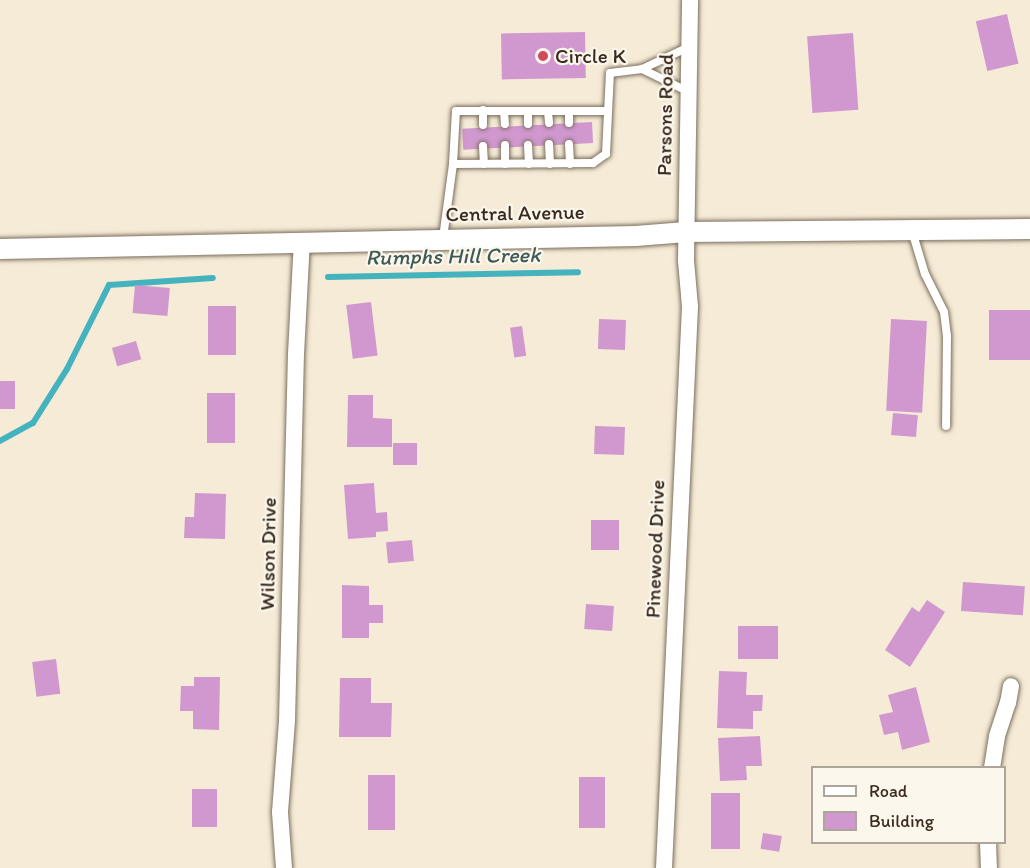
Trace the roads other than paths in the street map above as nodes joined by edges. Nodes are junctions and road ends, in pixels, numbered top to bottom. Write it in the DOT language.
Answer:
graph roads {
  1 [pos="690,0"];
  2 [pos="689,47"];
  3 [pos="642,69"];
  4 [pos="687,91"];
  5 [pos="483,110"];
  6 [pos="504,111"];
  7 [pos="528,111"];
  8 [pos="548,111"];
  9 [pos="569,111"];
  10 [pos="608,111"];
  11 [pos="549,123"];
  12 [pos="569,123"];
  13 [pos="504,124"];
  14 [pos="528,124"];
  15 [pos="483,125"];
  16 [pos="549,144"];
  17 [pos="569,144"];
  18 [pos="505,145"];
  19 [pos="528,145"];
  20 [pos="483,146"];
  21 [pos="453,164"];
  22 [pos="484,164"];
  23 [pos="505,164"];
  24 [pos="529,164"];
  25 [pos="550,164"];
  26 [pos="570,164"];
  27 [pos="1030,229"];
  28 [pos="912,231"];
  29 [pos="686,232"];
  30 [pos="443,238"];
  31 [pos="302,241"];
  32 [pos="0,249"];
  33 [pos="946,426"];
  34 [pos="1011,686"];
  35 [pos="992,766"];
  36 [pos="988,844"];
  37 [pos="284,868"];
  38 [pos="664,868"];
  39 [pos="989,868"];
  1 -- 2 [label="street, Parsons Road"];
  2 -- 3 [label="lane"];
  2 -- 4 [label="street, Parsons Road"];
  3 -- 4 [label="lane"];
  3 -- 10 [label="lane"];
  4 -- 29 [label="street, Parsons Road"];
  5 -- 6 [label="lane"];
  5 -- 15 [label="lane"];
  5 -- 21 [label="lane"];
  6 -- 7 [label="lane"];
  6 -- 13 [label="lane"];
  7 -- 8 [label="lane"];
  7 -- 14 [label="lane"];
  8 -- 9 [label="lane"];
  8 -- 11 [label="lane"];
  9 -- 10 [label="lane"];
  9 -- 12 [label="lane"];
  10 -- 26 [label="lane"];
  16 -- 25 [label="lane"];
  17 -- 26 [label="lane"];
  18 -- 23 [label="lane"];
  19 -- 24 [label="lane"];
  20 -- 22 [label="lane"];
  21 -- 22 [label="lane"];
  21 -- 30 [label="lane"];
  22 -- 23 [label="lane"];
  23 -- 24 [label="lane"];
  24 -- 25 [label="lane"];
  25 -- 26 [label="lane"];
  27 -- 28 [label="street, Central Avenue"];
  28 -- 29 [label="street, Central Avenue"];
  28 -- 33 [label="lane"];
  29 -- 30 [label="street, Central Avenue"];
  29 -- 38 [label="street, Pinewood Drive"];
  30 -- 31 [label="street, Central Avenue"];
  31 -- 32 [label="street, Central Avenue"];
  31 -- 37 [label="street, Wilson Drive"];
  34 -- 35 [label="street"];
  36 -- 39 [label="street"];
}
